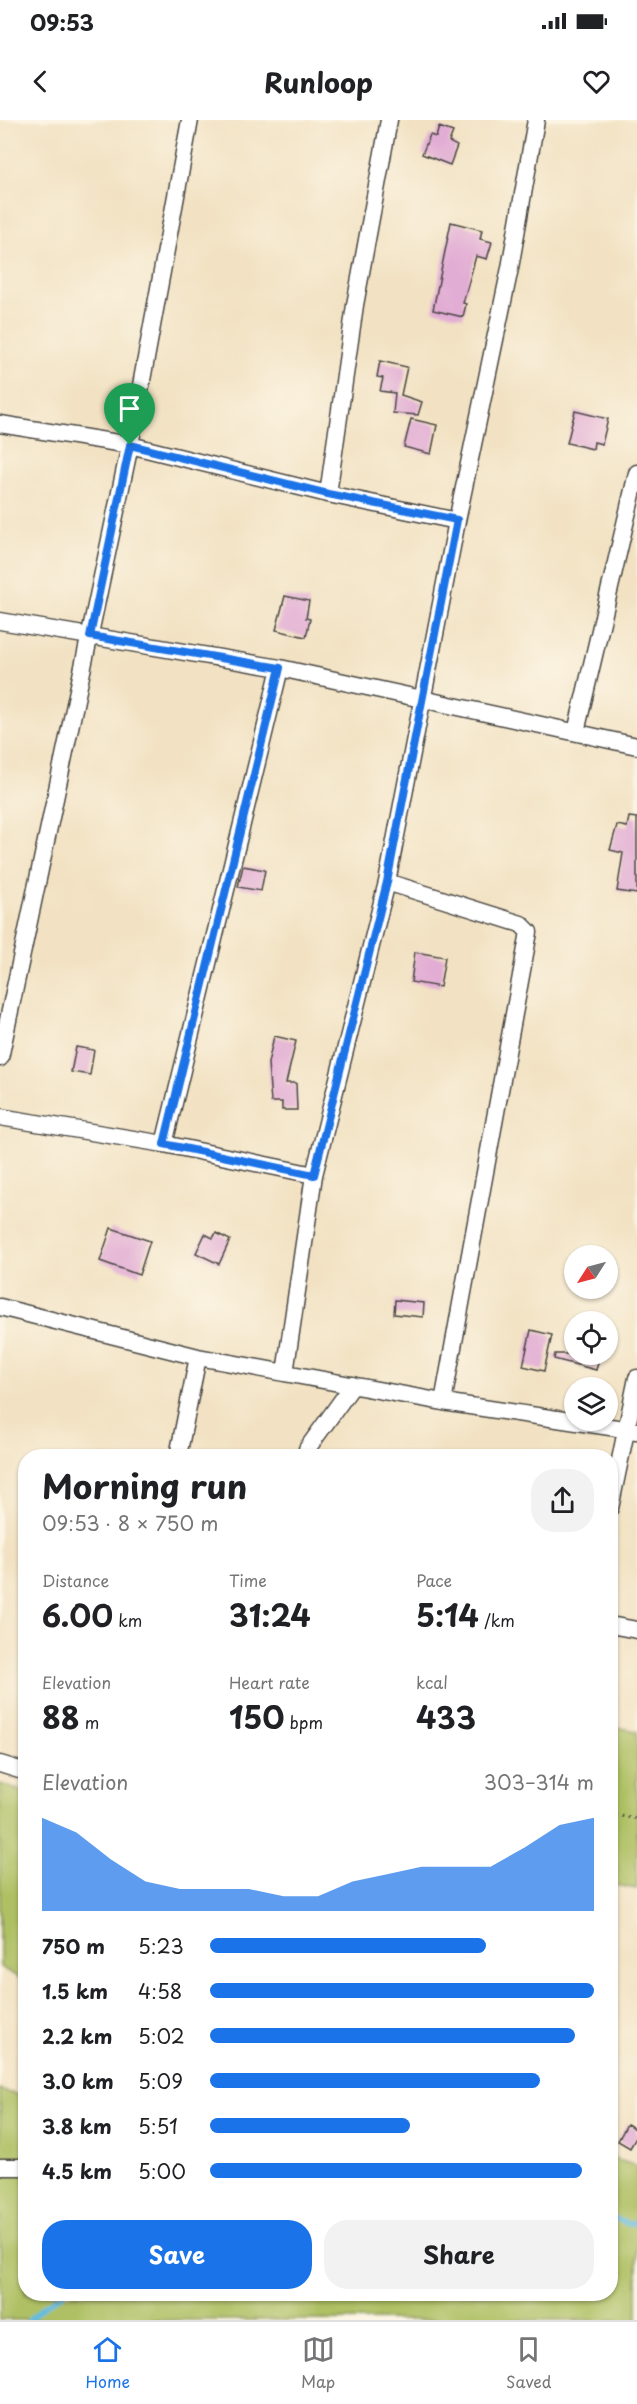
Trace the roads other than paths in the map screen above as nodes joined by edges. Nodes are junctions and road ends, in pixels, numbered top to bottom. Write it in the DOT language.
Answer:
graph roads {
  1 [pos="190,120"];
  2 [pos="389,120"];
  3 [pos="536,120"];
  4 [pos="0,424"];
  5 [pos="130,445"];
  6 [pos="637,473"];
  7 [pos="328,494"];
  8 [pos="457,520"];
  9 [pos="0,621"];
  10 [pos="90,636"];
  11 [pos="280,668"];
  12 [pos="423,699"];
  13 [pos="576,732"];
  14 [pos="637,746"];
  15 [pos="387,882"];
  16 [pos="0,1058"];
  17 [pos="0,1118"];
  18 [pos="164,1144"];
  19 [pos="314,1175"];
  20 [pos="0,1307"];
  21 [pos="198,1357"];
  22 [pos="285,1372"];
  23 [pos="637,1377"];
  24 [pos="353,1385"];
  25 [pos="443,1402"];
  26 [pos="632,1430"];
  27 [pos="179,1449"];
  28 [pos="307,1449"];
  29 [pos="618,1480"];
  30 [pos="618,1626"];
  31 [pos="637,1630"];
  32 [pos="0,1764"];
  33 [pos="18,1770"];
  34 [pos="0,2167"];
  35 [pos="18,2167"];
  1 -- 5 [label="street"];
  2 -- 7 [label="street"];
  3 -- 8 [label="street"];
  4 -- 5 [label="street"];
  5 -- 7 [label="street"];
  5 -- 10 [label="street"];
  6 -- 13 [label="street"];
  7 -- 8 [label="street"];
  8 -- 12 [label="street"];
  9 -- 10 [label="street"];
  10 -- 11 [label="street"];
  10 -- 16 [label="street"];
  11 -- 12 [label="street"];
  11 -- 18 [label="street"];
  12 -- 13 [label="street"];
  12 -- 15 [label="street"];
  13 -- 14 [label="street"];
  15 -- 19 [label="street"];
  15 -- 25 [label="street"];
  17 -- 18 [label="street"];
  18 -- 19 [label="street"];
  19 -- 22 [label="street"];
  20 -- 21 [label="street"];
  21 -- 22 [label="street"];
  21 -- 27 [label="street"];
  22 -- 24 [label="street"];
  23 -- 26 [label="street"];
  24 -- 25 [label="street"];
  24 -- 28 [label="street"];
  25 -- 26 [label="street"];
  26 -- 29 [label="street"];
  30 -- 31 [label="street"];
  32 -- 33 [label="street"];
  34 -- 35 [label="street"];
}
